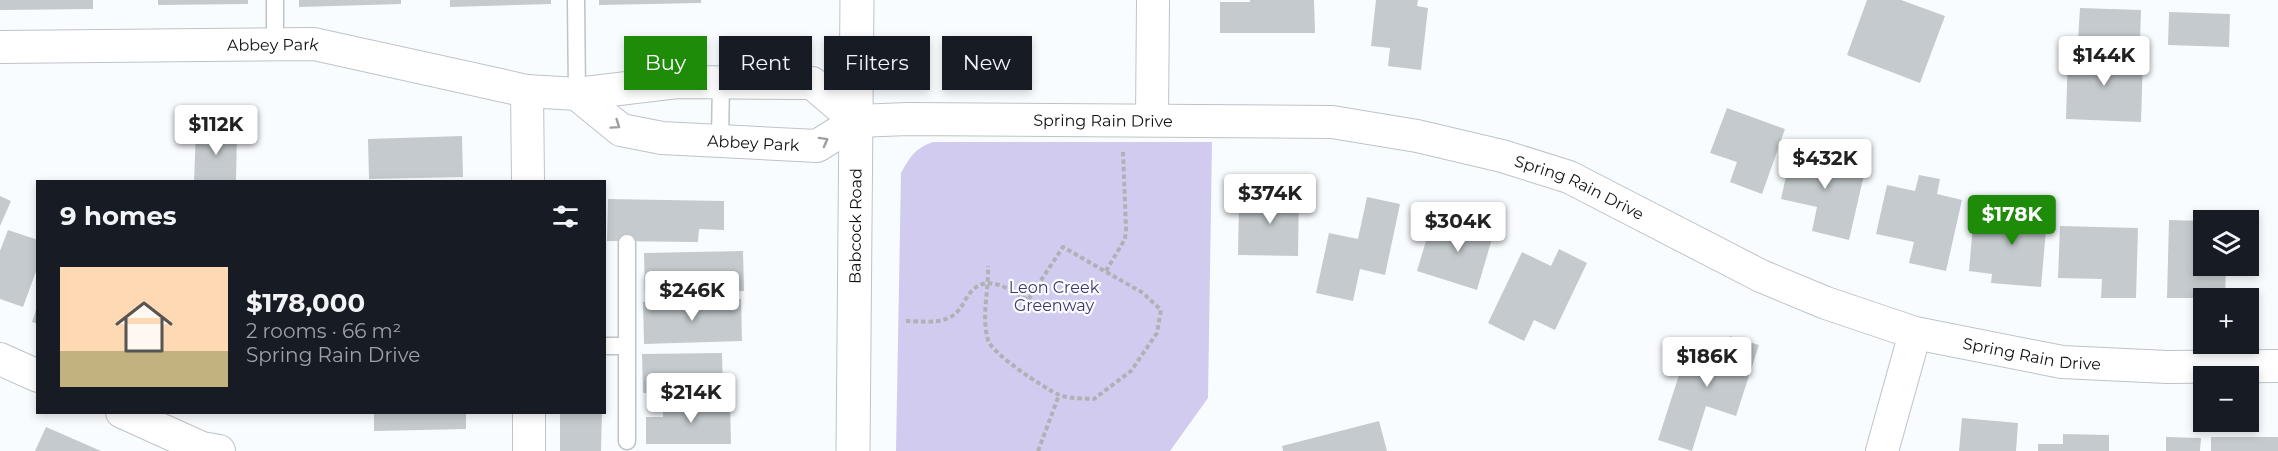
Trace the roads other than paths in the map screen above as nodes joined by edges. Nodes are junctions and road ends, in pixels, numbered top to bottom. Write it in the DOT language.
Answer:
graph roads {
  1 [pos="275,0"];
  2 [pos="576,0"];
  3 [pos="857,0"];
  4 [pos="1153,0"];
  5 [pos="275,44"];
  6 [pos="0,47"];
  7 [pos="719,82"];
  8 [pos="812,82"];
  9 [pos="721,90"];
  10 [pos="527,91"];
  11 [pos="577,94"];
  12 [pos="1152,120"];
  13 [pos="857,121"];
  14 [pos="720,141"];
  15 [pos="528,180"];
  16 [pos="627,243"];
  17 [pos="1915,333"];
  18 [pos="606,346"];
  19 [pos="627,346"];
  20 [pos="0,359"];
  21 [pos="2278,366"];
  22 [pos="36,375"];
  23 [pos="125,414"];
  24 [pos="529,414"];
  25 [pos="627,441"];
  26 [pos="163,442"];
  27 [pos="219,451"];
  28 [pos="529,451"];
  29 [pos="853,451"];
  30 [pos="1882,451"];
  1 -- 5 [label="lane"];
  2 -- 11 [label="lane"];
  3 -- 13 [label="main road, Babcock Road"];
  4 -- 12 [label="street"];
  5 -- 6 [label="street, Abbey Park"];
  5 -- 10 [label="street, Abbey Park"];
  7 -- 11 [label="street, Abbey Park"];
  8 -- 13 [label="street, Abbey Park"];
  9 -- 14 [label="lane"];
  10 -- 11 [label="street, Abbey Park"];
  10 -- 15 [label="street"];
  11 -- 14 [label="street, Abbey Park, one-way"];
  12 -- 13 [label="street, Spring Rain Drive"];
  12 -- 17 [label="street, Spring Rain Drive"];
  14 -- 13 [label="street, Abbey Park, one-way"];
  13 -- 29 [label="main road, Babcock Road"];
  16 -- 19 [label="lane"];
  17 -- 21 [label="street, Spring Rain Drive"];
  17 -- 30 [label="street"];
  18 -- 19 [label="lane"];
  19 -- 25 [label="lane"];
  20 -- 22 [label="street"];
  23 -- 26 [label="street"];
  24 -- 28 [label="street"];
  26 -- 27 [label="street"];
}
